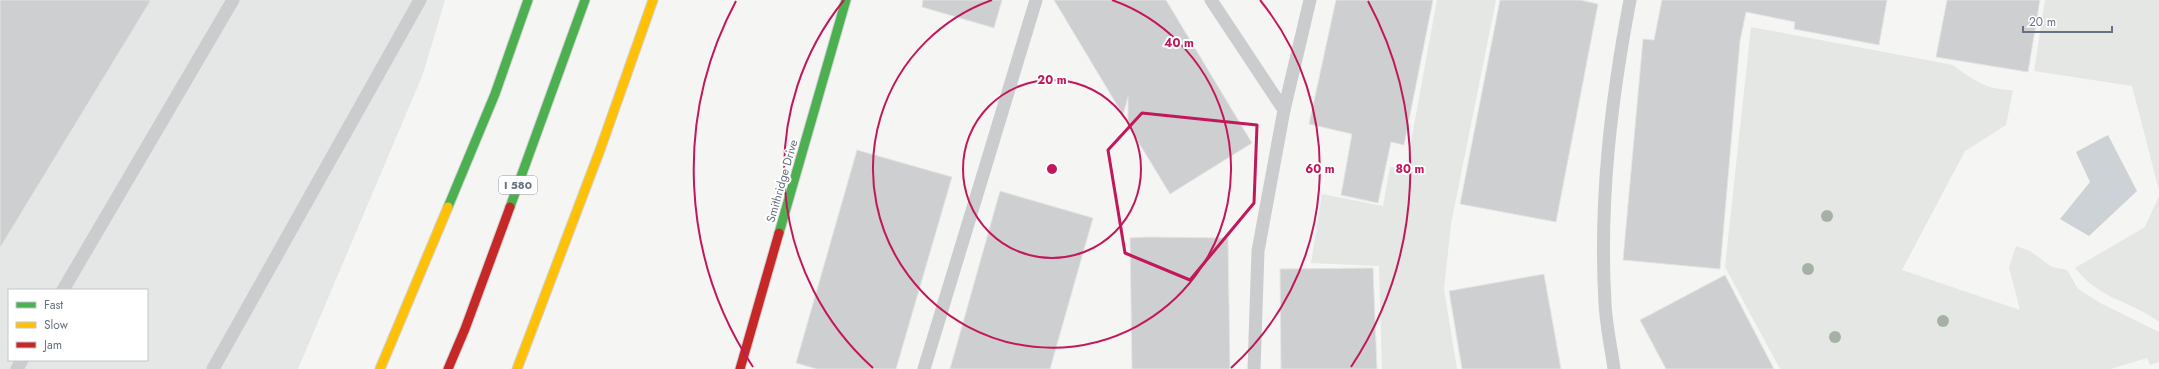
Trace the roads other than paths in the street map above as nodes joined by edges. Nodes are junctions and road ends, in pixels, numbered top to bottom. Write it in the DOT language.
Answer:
graph roads {
  1 [pos="233,0"];
  2 [pos="420,0"];
  3 [pos="528,0"];
  4 [pos="585,0"];
  5 [pos="652,0"];
  6 [pos="846,0"];
  7 [pos="1036,0"];
  8 [pos="1211,0"];
  9 [pos="1310,0"];
  10 [pos="1630,0"];
  11 [pos="1284,110"];
  12 [pos="64,289"];
  13 [pos="213,369"];
  14 [pos="380,369"];
  15 [pos="448,369"];
  16 [pos="517,369"];
  17 [pos="740,369"];
  18 [pos="924,369"];
  19 [pos="1254,369"];
  20 [pos="1614,369"];
  1 -- 12 [label="lane"];
  2 -- 13 [label="lane"];
  3 -- 14 [label="main road"];
  4 -- 15 [label="main road, I 580"];
  5 -- 16 [label="main road"];
  6 -- 17 [label="main road, Smithridge Drive"];
  7 -- 18 [label="lane"];
  8 -- 11 [label="lane"];
  9 -- 11 [label="lane"];
  10 -- 20 [label="lane"];
  11 -- 19 [label="lane"];
}
